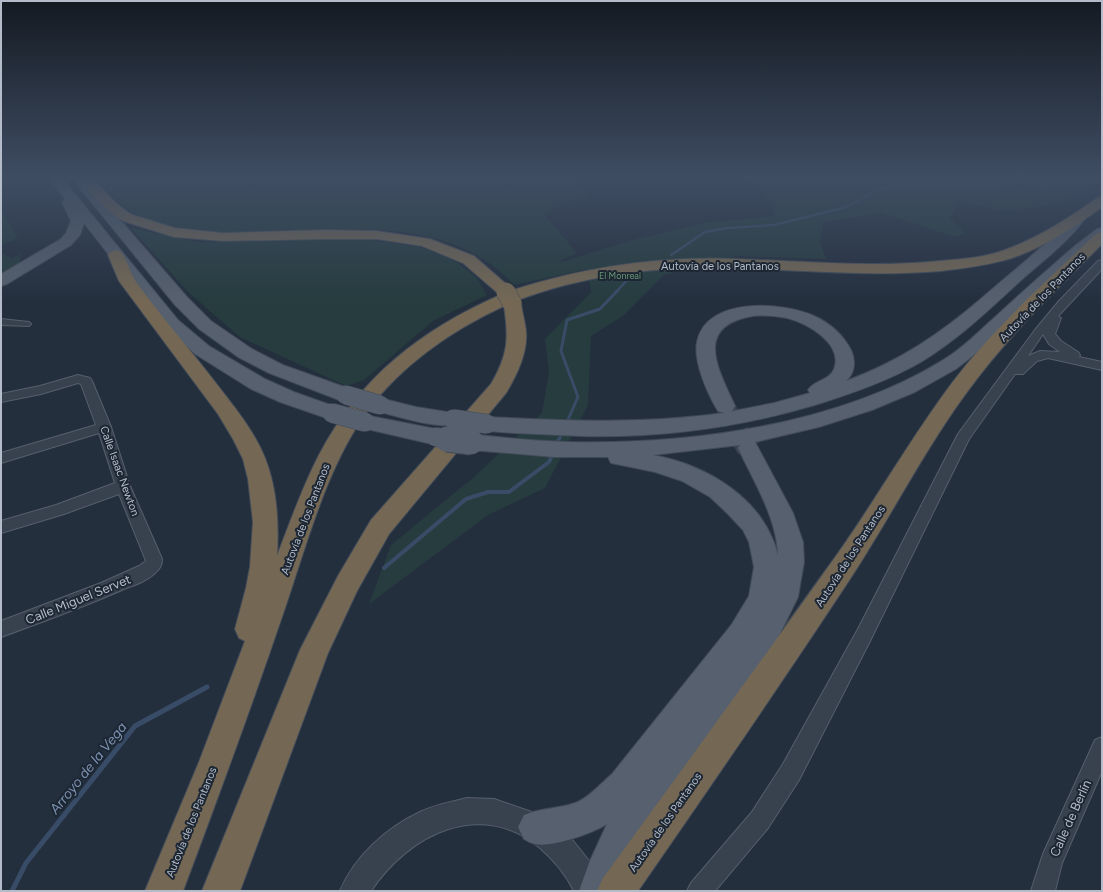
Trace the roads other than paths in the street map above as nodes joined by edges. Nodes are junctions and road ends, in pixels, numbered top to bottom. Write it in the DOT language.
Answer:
graph roads {
  1 [pos="77,219"];
  2 [pos="88,219"];
  3 [pos="112,219"];
  4 [pos="130,219"];
  5 [pos="1076,219"];
  6 [pos="1078,219"];
  7 [pos="1102,232"];
  8 [pos="1102,236"];
  9 [pos="116,255"];
  10 [pos="1102,263"];
  11 [pos="1,281"];
  12 [pos="1063,303"];
  13 [pos="1,322"];
  14 [pos="25,324"];
  15 [pos="1102,360"];
  16 [pos="1102,366"];
  17 [pos="1,398"];
  18 [pos="989,401"];
  19 [pos="725,406"];
  20 [pos="768,412"];
  21 [pos="104,427"];
  22 [pos="585,439"];
  23 [pos="749,448"];
  24 [pos="1,458"];
  25 [pos="123,486"];
  26 [pos="1,527"];
  27 [pos="153,565"];
  28 [pos="1,629"];
  29 [pos="1102,747"];
  30 [pos="536,827"];
  31 [pos="163,891"];
  32 [pos="221,891"];
  33 [pos="354,891"];
  34 [pos="589,891"];
  35 [pos="598,891"];
  36 [pos="616,891"];
  37 [pos="699,891"];
  38 [pos="1044,891"];
  1 -- 11 [label="main road"];
  2 -- 9 [label="main road"];
  3 -- 22 [label="main road, bridge"];
  4 -- 32 [label="highway"];
  5 -- 31 [label="highway, Autovía de los Pantanos"];
  6 -- 20 [label="main road"];
  7 -- 22 [label="main road"];
  8 -- 36 [label="highway, Autovía de los Pantanos"];
  9 -- 22 [label="main road, bridge"];
  9 -- 31 [label="highway"];
  10 -- 12 [label="street"];
  12 -- 15 [label="street"];
  12 -- 18 [label="street"];
  13 -- 14 [label="street"];
  16 -- 18 [label="street"];
  17 -- 21 [label="street, Calle Isaac Newton"];
  18 -- 37 [label="street"];
  19 -- 20 [label="main road"];
  20 -- 22 [label="main road"];
  21 -- 24 [label="street"];
  21 -- 25 [label="street, Calle Isaac Newton"];
  22 -- 30 [label="main road"];
  23 -- 35 [label="main road"];
  25 -- 26 [label="street"];
  25 -- 27 [label="street, Calle Isaac Newton"];
  27 -- 28 [label="street, Calle Miguel Servet"];
  29 -- 38 [label="street, Calle de Berlín"];
  30 -- 33 [label="street"];
  30 -- 34 [label="street"];
}
